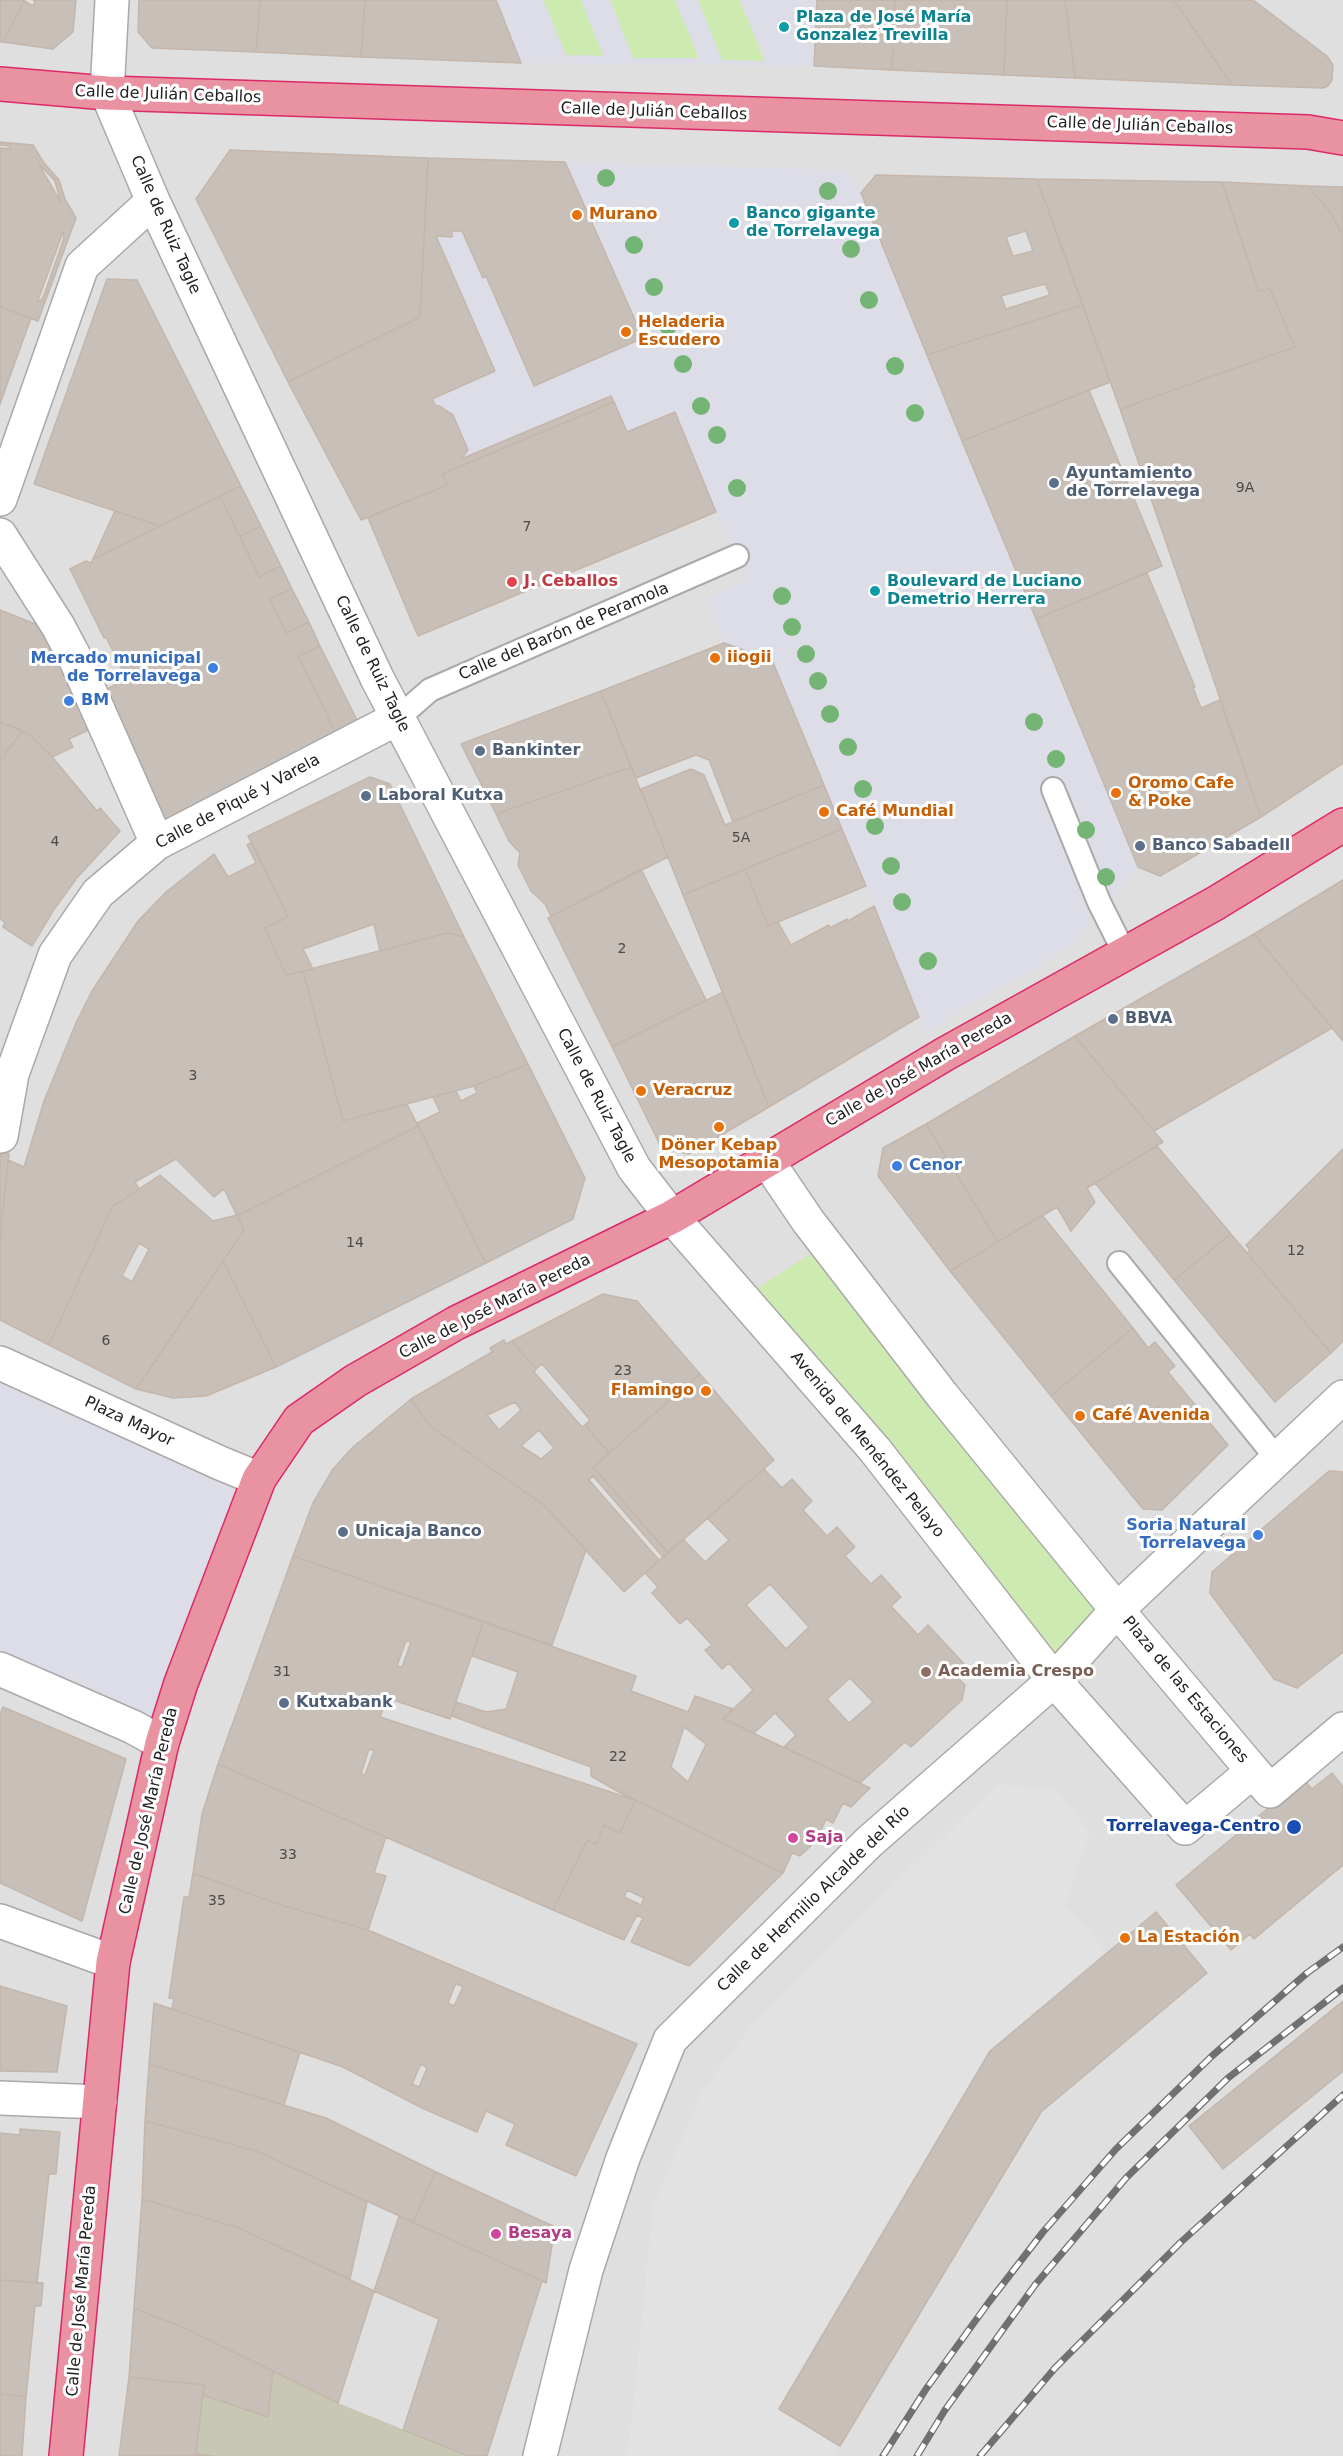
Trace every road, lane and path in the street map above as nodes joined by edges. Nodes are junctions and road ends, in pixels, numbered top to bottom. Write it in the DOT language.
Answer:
graph roads {
  1 [pos="112,0"];
  2 [pos="0,84"];
  3 [pos="107,93"];
  4 [pos="1343,114"];
  5 [pos="1308,132"];
  6 [pos="1343,138"];
  7 [pos="153,201"];
  8 [pos="0,499"];
  9 [pos="0,535"];
  10 [pos="737,556"];
  11 [pos="398,718"];
  12 [pos="1053,789"];
  13 [pos="1343,825"];
  14 [pos="157,843"];
  15 [pos="1125,954"];
  16 [pos="1,1136"];
  17 [pos="766,1159"];
  18 [pos="672,1217"];
  19 [pos="1119,1263"];
  20 [pos="0,1363"];
  21 [pos="1342,1400"];
  22 [pos="1278,1460"];
  23 [pos="259,1479"];
  24 [pos="1117,1610"];
  25 [pos="0,1670"];
  26 [pos="1054,1680"];
  27 [pos="1343,1729"];
  28 [pos="162,1743"];
  29 [pos="1253,1771"];
  30 [pos="0,1921"];
  31 [pos="113,1962"];
  32 [pos="0,2098"];
  33 [pos="100,2102"];
  34 [pos="66,2456"];
  35 [pos="540,2456"];
  1 -- 3 [label="street"];
  2 -- 3 [label="highway, Calle de Julián Ceballos"];
  3 -- 5 [label="highway, Calle de Julián Ceballos"];
  3 -- 7 [label="street, Calle de Ruiz Tagle"];
  4 -- 5 [label="highway, Calle de Julián Ceballos"];
  5 -- 6 [label="highway, Calle de Julián Ceballos"];
  7 -- 8 [label="street"];
  7 -- 11 [label="street, Calle de Ruiz Tagle"];
  9 -- 14 [label="street"];
  10 -- 11 [label="lane, Calle del Barón de Peramola"];
  11 -- 14 [label="street, Calle de Piqué y Varela"];
  11 -- 18 [label="street, Calle de Ruiz Tagle"];
  12 -- 15 [label="lane"];
  13 -- 15 [label="highway, Calle de José María Pereda"];
  14 -- 16 [label="street, Calle de Piqué y Varela"];
  15 -- 17 [label="highway, Calle de José María Pereda"];
  17 -- 18 [label="highway, Calle de José María Pereda"];
  17 -- 24 [label="street"];
  18 -- 23 [label="highway, Calle de José María Pereda"];
  18 -- 26 [label="street, Avenida de Menéndez Pelayo"];
  19 -- 22 [label="lane"];
  20 -- 23 [label="street, Plaza Mayor"];
  21 -- 22 [label="street, Calle de Hermilio Alcalde del Río"];
  22 -- 24 [label="street, Calle de Hermilio Alcalde del Río"];
  23 -- 28 [label="highway, Calle de José María Pereda"];
  24 -- 26 [label="street, Calle de Hermilio Alcalde del Río"];
  24 -- 29 [label="street, Plaza de las Estaciones"];
  25 -- 28 [label="street"];
  26 -- 29 [label="street, Plaza de las Estaciones"];
  26 -- 35 [label="street, Calle de Hermilio Alcalde del Río"];
  27 -- 29 [label="street"];
  28 -- 31 [label="highway, Calle de José María Pereda"];
  30 -- 31 [label="street"];
  31 -- 33 [label="highway, Calle de José María Pereda"];
  32 -- 33 [label="street"];
  33 -- 34 [label="highway, Calle de José María Pereda"];
}
